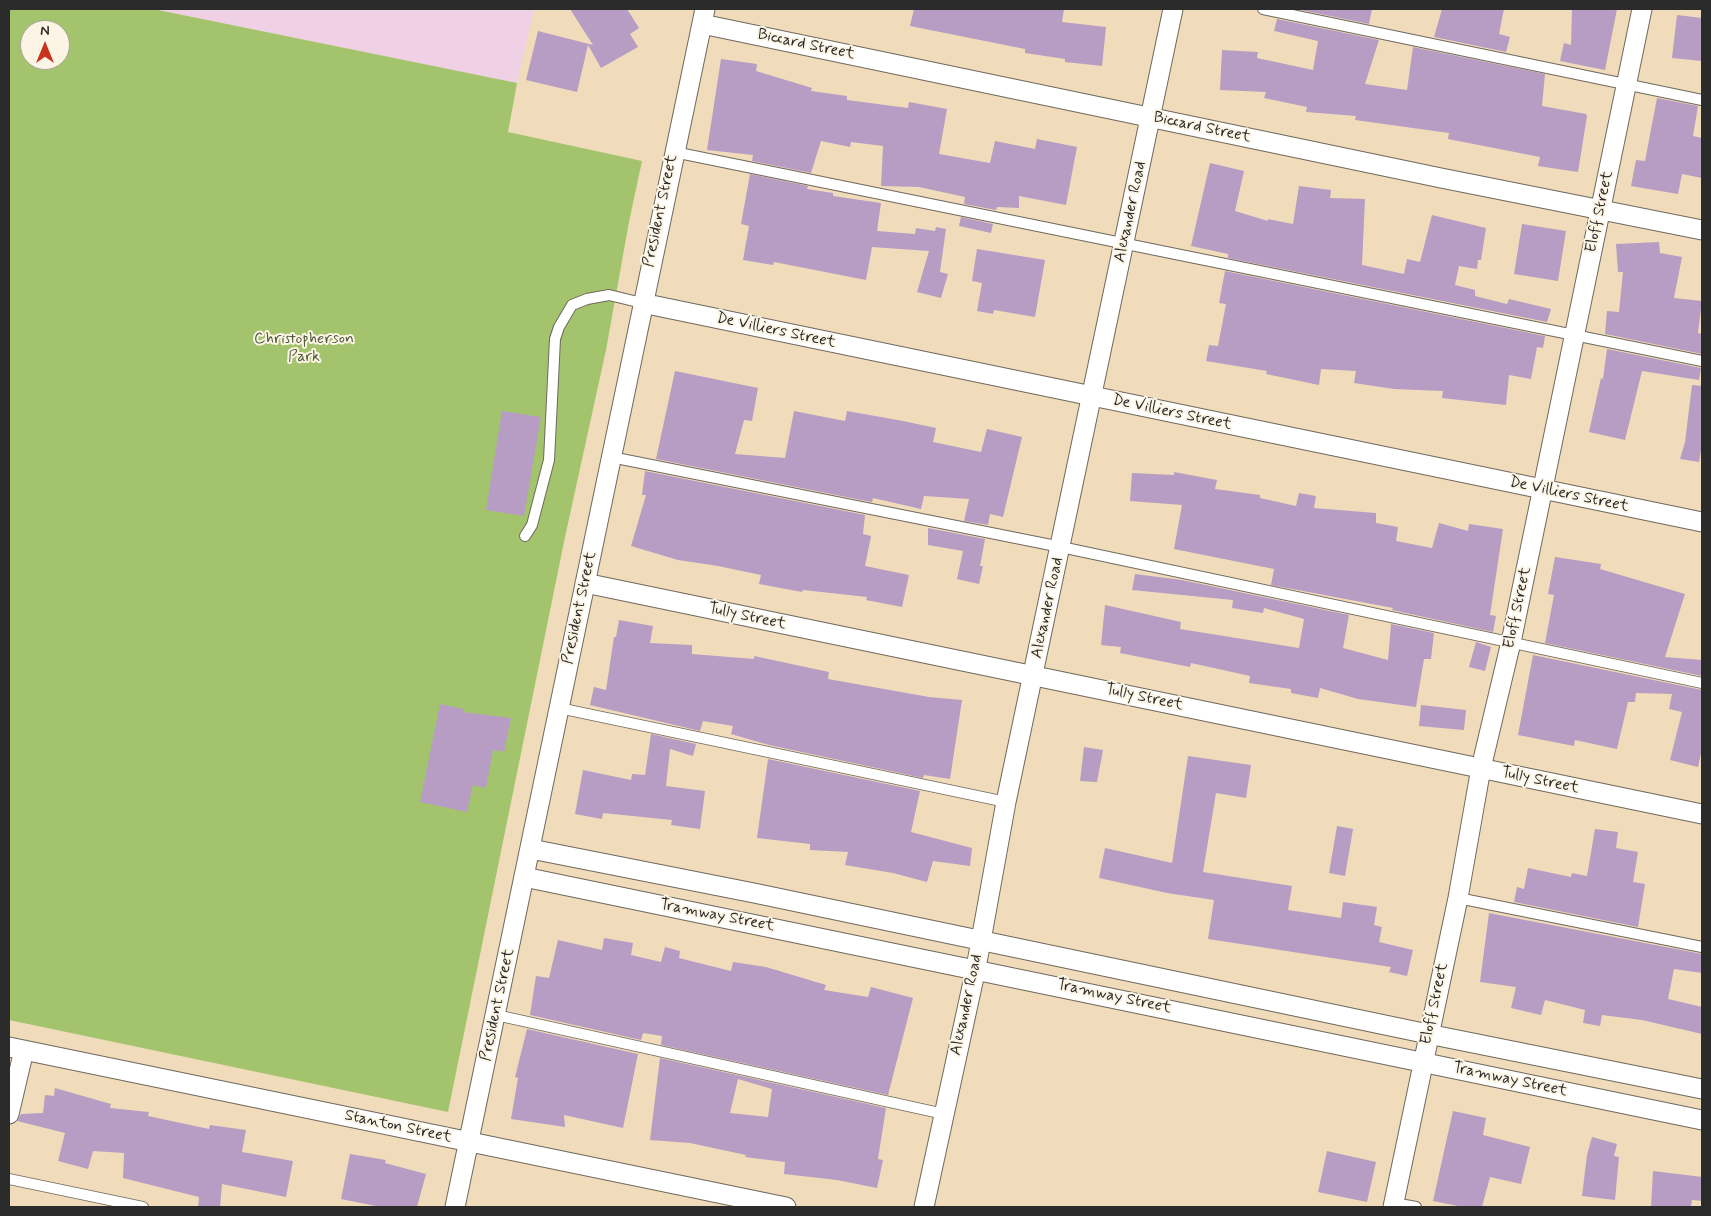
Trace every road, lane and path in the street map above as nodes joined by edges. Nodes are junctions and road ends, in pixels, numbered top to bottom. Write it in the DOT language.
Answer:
graph roads {
  1 [pos="1173,9"];
  2 [pos="1264,9"];
  3 [pos="1642,9"];
  4 [pos="704,16"];
  5 [pos="1627,84"];
  6 [pos="1702,100"];
  7 [pos="1152,117"];
  8 [pos="674,152"];
  9 [pos="1601,209"];
  10 [pos="1702,230"];
  11 [pos="1124,244"];
  12 [pos="642,303"];
  13 [pos="1574,334"];
  14 [pos="1702,361"];
  15 [pos="1091,396"];
  16 [pos="611,457"];
  17 [pos="1542,490"];
  18 [pos="1702,522"];
  19 [pos="525,536"];
  20 [pos="1060,547"];
  21 [pos="585,582"];
  22 [pos="1511,642"];
  23 [pos="1033,675"];
  24 [pos="1702,683"];
  25 [pos="559,708"];
  26 [pos="1481,768"];
  27 [pos="1006,802"];
  28 [pos="1702,814"];
  29 [pos="531,849"];
  30 [pos="524,877"];
  31 [pos="754,893"];
  32 [pos="1458,898"];
  33 [pos="747,922"];
  34 [pos="980,940"];
  35 [pos="1702,947"];
  36 [pos="976,968"];
  37 [pos="496,1015"];
  38 [pos="1428,1034"];
  39 [pos="16,1048"];
  40 [pos="1423,1062"];
  41 [pos="1645,1078"];
  42 [pos="1702,1089"];
  43 [pos="1640,1107"];
  44 [pos="9,1114"];
  45 [pos="944,1114"];
  46 [pos="1702,1120"];
  47 [pos="468,1141"];
  48 [pos="9,1179"];
  49 [pos="1394,1205"];
  50 [pos="143,1207"];
  51 [pos="456,1207"];
  52 [pos="786,1207"];
  53 [pos="924,1207"];
  54 [pos="1416,1207"];
  1 -- 7 [label="street, Alexander Road"];
  2 -- 5 [label="lane"];
  3 -- 5 [label="street, Eloff Street"];
  4 -- 7 [label="street, Biccard Street"];
  4 -- 8 [label="street, President Street"];
  5 -- 6 [label="lane"];
  5 -- 9 [label="street, Eloff Street"];
  7 -- 9 [label="street, Biccard Street"];
  7 -- 11 [label="street, Alexander Road"];
  8 -- 11 [label="lane"];
  8 -- 12 [label="street, President Street"];
  9 -- 10 [label="street, Biccard Street"];
  9 -- 13 [label="street, Eloff Street"];
  11 -- 13 [label="lane"];
  11 -- 15 [label="street, Alexander Road"];
  12 -- 15 [label="street, De Villiers Street"];
  12 -- 16 [label="street, President Street"];
  12 -- 19 [label="lane"];
  13 -- 14 [label="lane"];
  13 -- 17 [label="street, Eloff Street"];
  15 -- 17 [label="street, De Villiers Street"];
  15 -- 20 [label="street, Alexander Road"];
  16 -- 20 [label="lane"];
  16 -- 21 [label="street, President Street"];
  17 -- 18 [label="street, De Villiers Street"];
  17 -- 22 [label="street, Eloff Street"];
  20 -- 22 [label="lane"];
  20 -- 23 [label="street, Alexander Road"];
  21 -- 23 [label="street, Tully Street"];
  21 -- 25 [label="street, President Street"];
  22 -- 24 [label="lane"];
  22 -- 26 [label="street, Eloff Street"];
  23 -- 26 [label="street, Tully Street"];
  23 -- 27 [label="street, Alexander Road"];
  25 -- 27 [label="lane"];
  25 -- 29 [label="street, President Street"];
  26 -- 28 [label="street, Tully Street"];
  26 -- 32 [label="street, Eloff Street"];
  27 -- 34 [label="street, Alexander Road"];
  29 -- 30 [label="street, President Street"];
  29 -- 31 [label="street, Tramway Street"];
  30 -- 33 [label="street, Tramway Street"];
  30 -- 37 [label="street, President Street"];
  31 -- 33 [label="street"];
  31 -- 34 [label="street, Tramway Street"];
  32 -- 35 [label="lane"];
  32 -- 38 [label="street, Eloff Street"];
  33 -- 36 [label="street, Tramway Street"];
  34 -- 36 [label="street, Alexander Road"];
  34 -- 38 [label="street, Tramway Street"];
  36 -- 40 [label="street, Tramway Street"];
  36 -- 45 [label="street, Alexander Road"];
  37 -- 45 [label="lane"];
  37 -- 47 [label="street, President Street"];
  38 -- 40 [label="street, Eloff Street"];
  38 -- 41 [label="street, Tramway Street"];
  39 -- 44 [label="street"];
  39 -- 47 [label="street, Stanton Street"];
  40 -- 43 [label="street, Tramway Street"];
  40 -- 49 [label="street, Eloff Street"];
  41 -- 42 [label="street, Tramway Street"];
  41 -- 43 [label="street"];
  43 -- 46 [label="street, Tramway Street"];
  45 -- 53 [label="street, Alexander Road"];
  47 -- 51 [label="street, President Street"];
  47 -- 52 [label="street, Stanton Street"];
  48 -- 50 [label="lane"];
  49 -- 54 [label="lane"];
}
